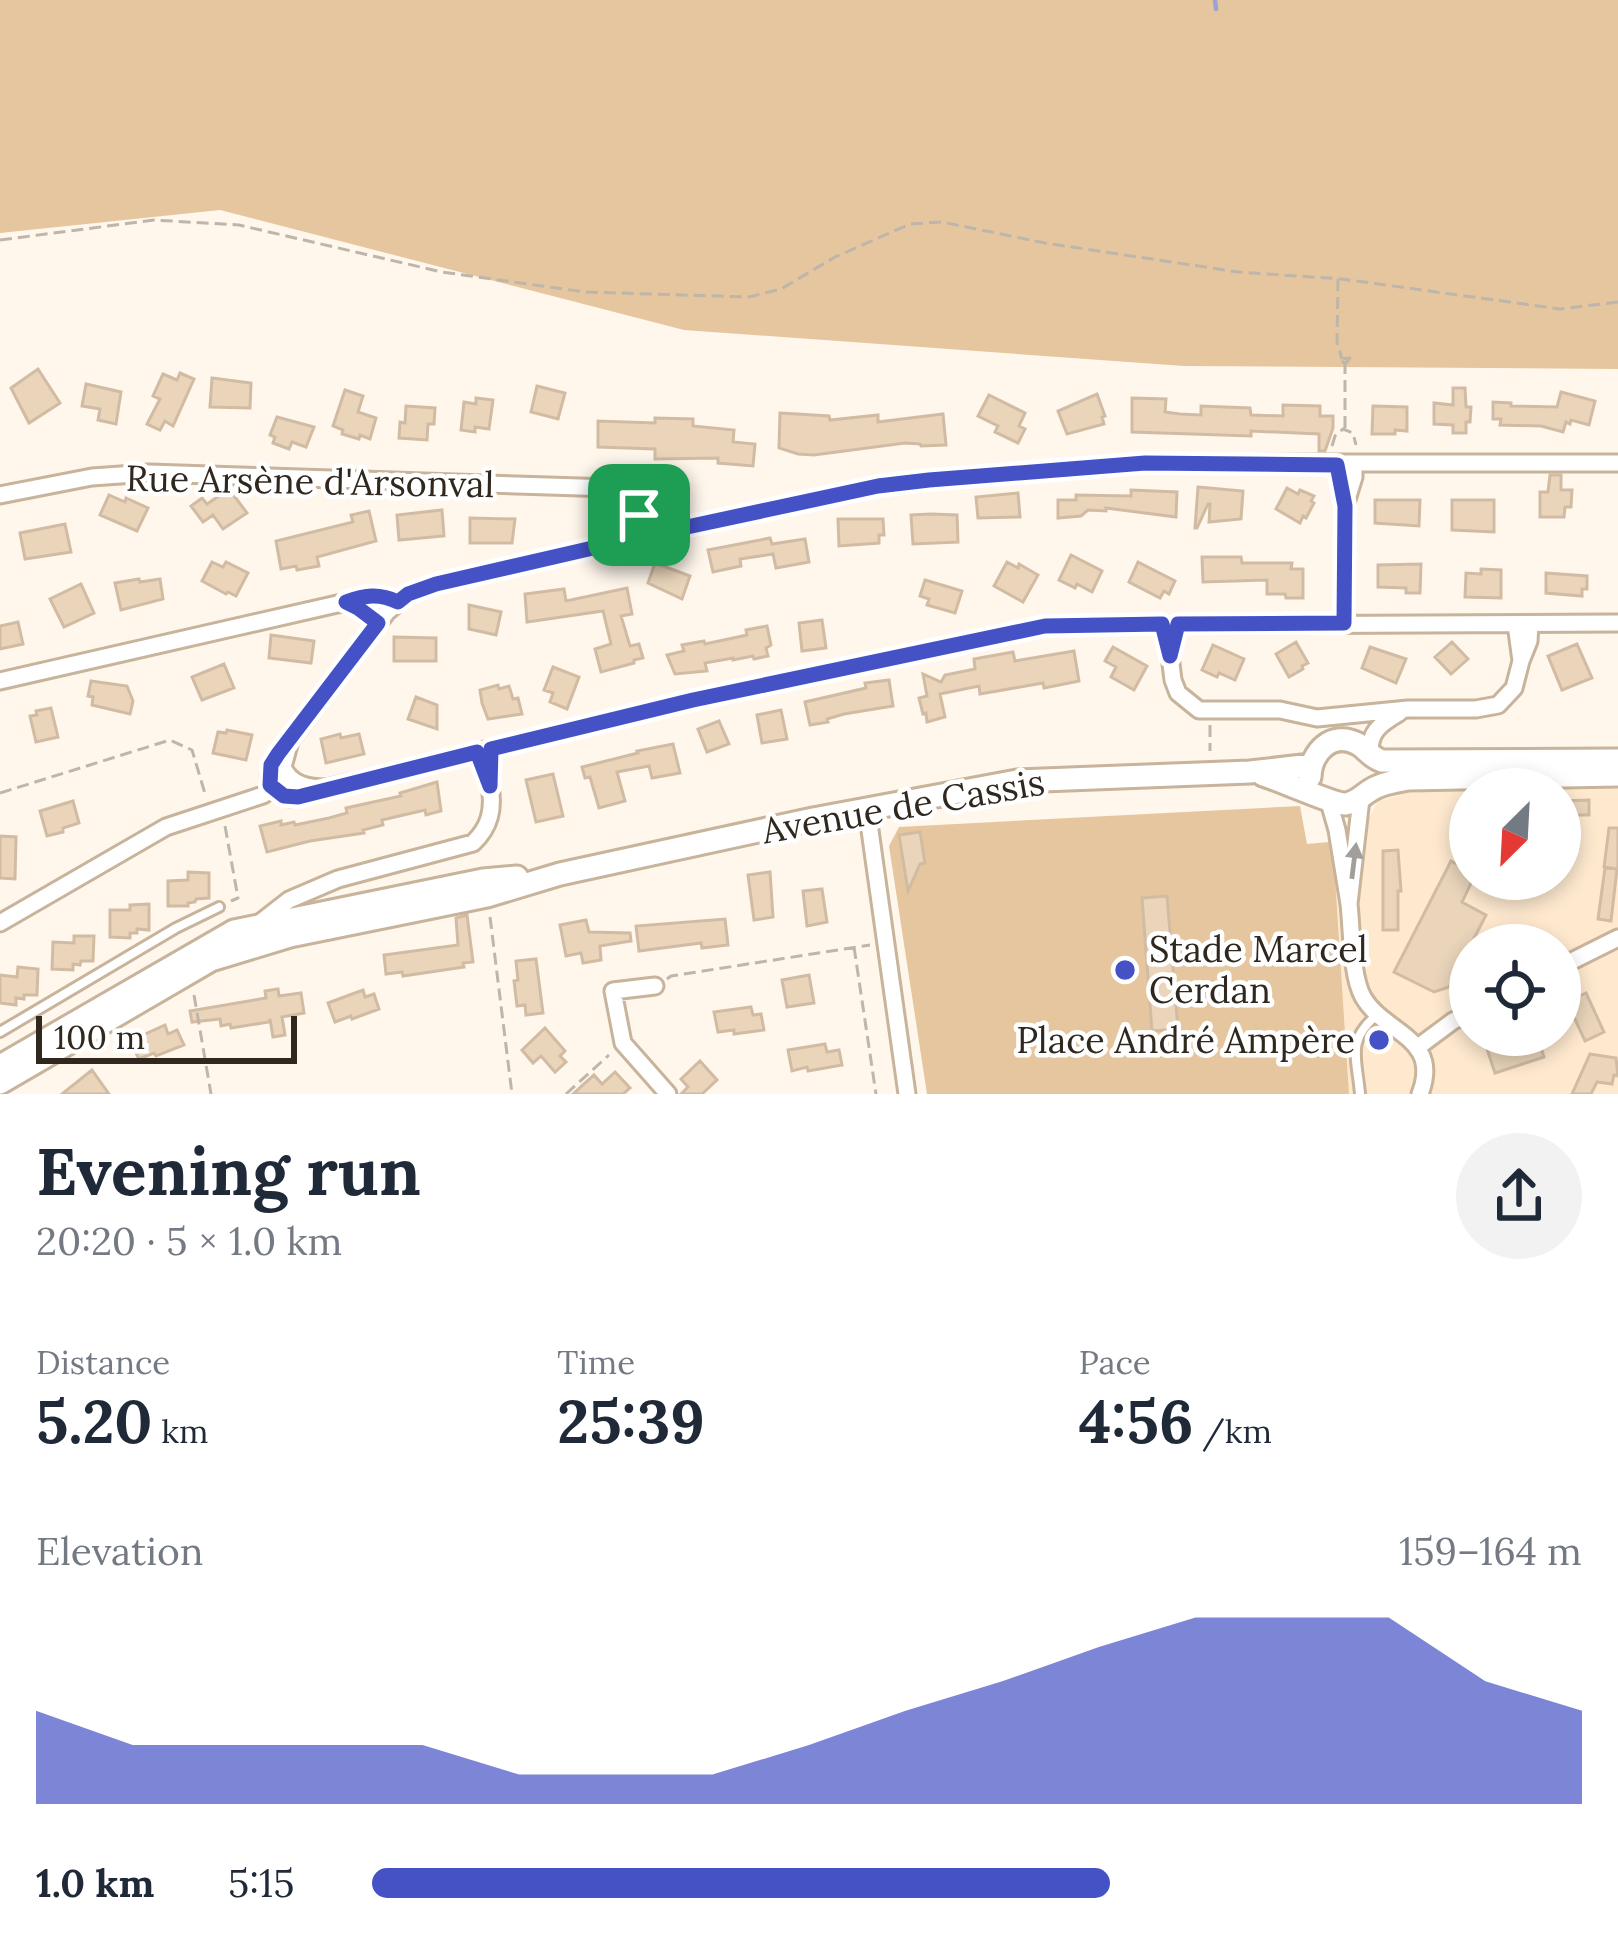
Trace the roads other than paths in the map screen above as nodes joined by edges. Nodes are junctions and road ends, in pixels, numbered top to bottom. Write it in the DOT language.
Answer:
graph roads {
  1 [pos="1618,463"];
  2 [pos="1346,465"];
  3 [pos="622,490"];
  4 [pos="0,495"];
  5 [pos="673,530"];
  6 [pos="645,536"];
  7 [pos="346,602"];
  8 [pos="398,602"];
  9 [pos="378,623"];
  10 [pos="1344,623"];
  11 [pos="1618,623"];
  12 [pos="1170,624"];
  13 [pos="1523,624"];
  14 [pos="0,681"];
  15 [pos="1408,709"];
  16 [pos="1345,714"];
  17 [pos="1321,718"];
  18 [pos="290,741"];
  19 [pos="1370,748"];
  20 [pos="484,751"];
  21 [pos="1316,756"];
  22 [pos="1618,760"];
  23 [pos="1250,772"];
  24 [pos="1618,775"];
  25 [pos="289,778"];
  26 [pos="327,788"];
  27 [pos="274,790"];
  28 [pos="1365,795"];
  29 [pos="1324,798"];
  30 [pos="867,809"];
  31 [pos="560,874"];
  32 [pos="313,889"];
  33 [pos="1349,904"];
  34 [pos="219,907"];
  35 [pos="307,915"];
  36 [pos="0,923"];
  37 [pos="256,926"];
  38 [pos="290,936"];
  39 [pos="1618,938"];
  40 [pos="1581,956"];
  41 [pos="655,986"];
  42 [pos="1378,1014"];
  43 [pos="1449,1025"];
  44 [pos="0,1032"];
  45 [pos="1418,1047"];
  46 [pos="0,1066"];
  47 [pos="0,1083"];
  48 [pos="668,1094"];
  49 [pos="907,1094"];
  50 [pos="1360,1094"];
  51 [pos="1420,1094"];
  1 -- 2 [label="street"];
  2 -- 5 [label="street"];
  2 -- 10 [label="street"];
  3 -- 4 [label="street, Rue Arsène d'Arsonval"];
  3 -- 5 [label="street"];
  3 -- 6 [label="street"];
  5 -- 6 [label="street"];
  6 -- 8 [label="street"];
  7 -- 8 [label="street"];
  7 -- 9 [label="street"];
  7 -- 14 [label="street"];
  8 -- 9 [label="street"];
  9 -- 18 [label="street"];
  10 -- 12 [label="street"];
  10 -- 13 [label="street"];
  11 -- 13 [label="street"];
  12 -- 17 [label="street"];
  12 -- 20 [label="street"];
  13 -- 15 [label="street"];
  15 -- 16 [label="street"];
  15 -- 19 [label="street"];
  16 -- 17 [label="street"];
  16 -- 19 [label="street"];
  17 -- 21 [label="street"];
  18 -- 25 [label="street"];
  18 -- 27 [label="street"];
  19 -- 21 [label="main road, Avenue de Cassis"];
  19 -- 22 [label="main road, Avenue de Cassis"];
  19 -- 28 [label="main road"];
  20 -- 26 [label="street"];
  20 -- 32 [label="street"];
  21 -- 23 [label="main road, Avenue de Cassis"];
  21 -- 29 [label="main road"];
  23 -- 29 [label="main road, Avenue de Cassis"];
  23 -- 30 [label="main road, Avenue de Cassis"];
  24 -- 28 [label="main road, Avenue de Cassis"];
  25 -- 26 [label="street"];
  25 -- 27 [label="street"];
  26 -- 27 [label="street"];
  27 -- 36 [label="street"];
  28 -- 29 [label="main road, Avenue de Cassis"];
  33 -- 28 [label="street, one-way"];
  29 -- 33 [label="street"];
  30 -- 31 [label="main road, Avenue de Cassis"];
  30 -- 49 [label="street"];
  31 -- 35 [label="main road, Avenue de Cassis"];
  31 -- 38 [label="main road, Avenue de Cassis"];
  32 -- 35 [label="street"];
  32 -- 37 [label="street"];
  33 -- 42 [label="street"];
  34 -- 44 [label="lane"];
  35 -- 37 [label="main road, Avenue de Cassis"];
  35 -- 38 [label="street"];
  37 -- 46 [label="main road, Avenue de Cassis"];
  38 -- 47 [label="main road, Avenue de Cassis"];
  39 -- 40 [label="street"];
  41 -- 48 [label="street"];
  42 -- 45 [label="street"];
  42 -- 50 [label="lane"];
  43 -- 45 [label="street"];
  45 -- 51 [label="street"];
}
